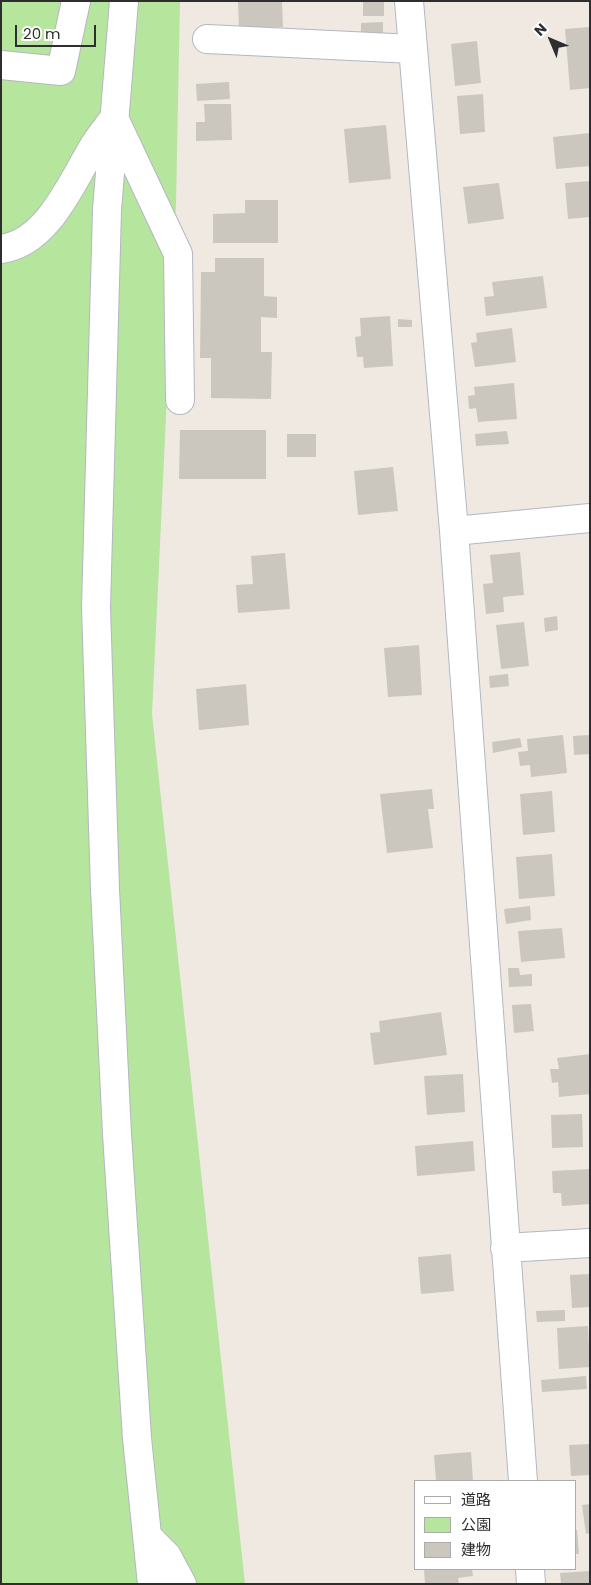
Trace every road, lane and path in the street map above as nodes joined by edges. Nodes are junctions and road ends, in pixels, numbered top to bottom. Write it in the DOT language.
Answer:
graph roads {
  1 [pos="76,1"];
  2 [pos="124,1"];
  3 [pos="409,1"];
  4 [pos="207,39"];
  5 [pos="413,49"];
  6 [pos="1,65"];
  7 [pos="114,118"];
  8 [pos="1,248"];
  9 [pos="180,400"];
  10 [pos="590,518"];
  11 [pos="454,530"];
  12 [pos="590,1243"];
  13 [pos="505,1248"];
  14 [pos="523,1480"];
  15 [pos="147,1536"];
  16 [pos="530,1570"];
  17 [pos="152,1584"];
  18 [pos="182,1584"];
  19 [pos="531,1584"];
  1 -- 6 [label="street"];
  2 -- 7 [label="street"];
  3 -- 5 [label="street"];
  4 -- 5 [label="street"];
  5 -- 11 [label="street"];
  7 -- 8 [label="street"];
  7 -- 9 [label="street"];
  7 -- 15 [label="street"];
  10 -- 11 [label="street"];
  11 -- 13 [label="street"];
  12 -- 13 [label="street"];
  13 -- 14 [label="street"];
  15 -- 17 [label="street"];
  15 -- 18 [label="street"];
  16 -- 19 [label="street"];
}
